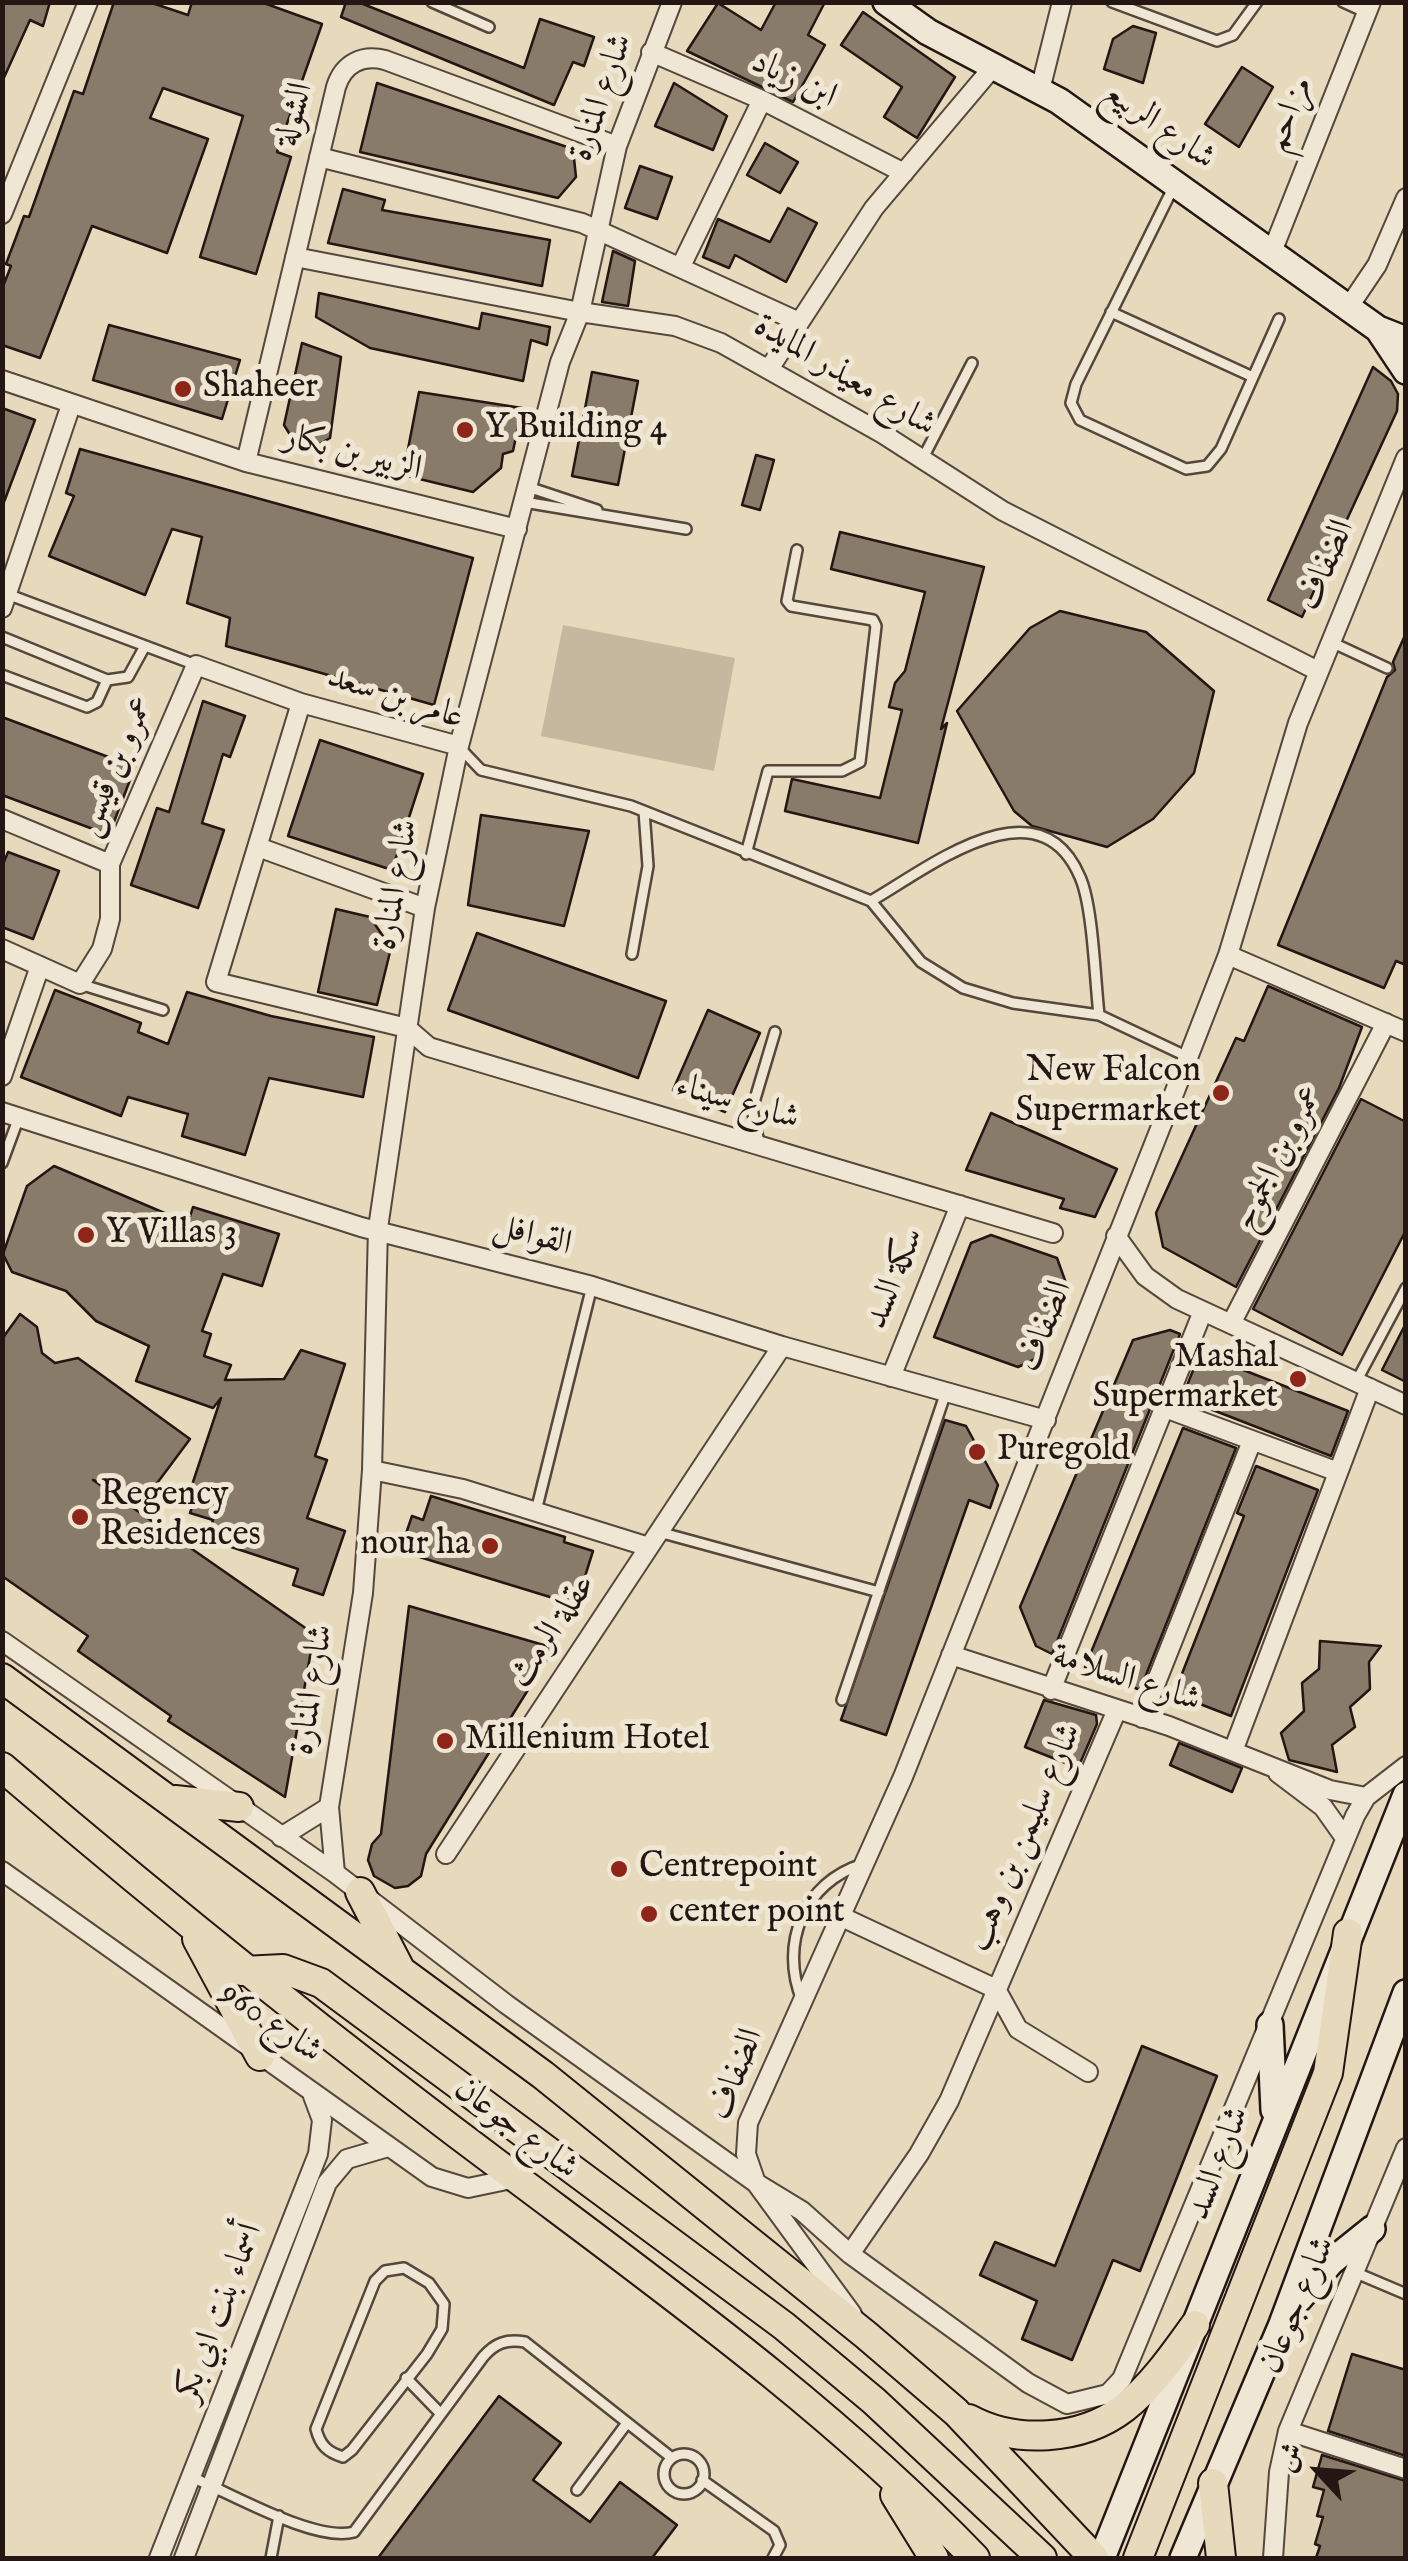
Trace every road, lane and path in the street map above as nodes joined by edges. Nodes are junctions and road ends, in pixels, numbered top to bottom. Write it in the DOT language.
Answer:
graph roads {
  1 [pos="88,2"];
  2 [pos="432,2"];
  3 [pos="672,2"];
  4 [pos="886,2"];
  5 [pos="1062,2"];
  6 [pos="1112,2"];
  7 [pos="1257,2"];
  8 [pos="1344,2"];
  9 [pos="1369,8"];
  10 [pos="489,27"];
  11 [pos="651,52"];
  12 [pos="993,67"];
  13 [pos="1040,90"];
  14 [pos="762,100"];
  15 [pos="617,146"];
  16 [pos="319,157"];
  17 [pos="904,172"];
  18 [pos="1176,182"];
  19 [pos="1406,198"];
  20 [pos="2,214"];
  21 [pos="596,229"];
  22 [pos="1272,252"];
  23 [pos="295,257"];
  24 [pos="680,266"];
  25 [pos="1348,308"];
  26 [pos="580,312"];
  27 [pos="1111,312"];
  28 [pos="1279,319"];
  29 [pos="800,322"];
  30 [pos="1378,329"];
  31 [pos="1406,340"];
  32 [pos="972,363"];
  33 [pos="769,369"];
  34 [pos="1406,370"];
  35 [pos="1254,377"];
  36 [pos="2,380"];
  37 [pos="72,405"];
  38 [pos="1406,458"];
  39 [pos="922,460"];
  40 [pos="246,462"];
  41 [pos="1402,478"];
  42 [pos="526,494"];
  43 [pos="686,529"];
  44 [pos="517,530"];
  45 [pos="798,550"];
  46 [pos="5,601"];
  47 [pos="2,637"];
  48 [pos="1330,642"];
  49 [pos="144,646"];
  50 [pos="196,665"];
  51 [pos="1386,668"];
  52 [pos="1318,671"];
  53 [pos="2,675"];
  54 [pos="107,680"];
  55 [pos="301,703"];
  56 [pos="458,746"];
  57 [pos="644,811"];
  58 [pos="2,819"];
  59 [pos="258,847"];
  60 [pos="746,854"];
  61 [pos="110,864"];
  62 [pos="871,902"];
  63 [pos="424,908"];
  64 [pos="2,949"];
  65 [pos="632,954"];
  66 [pos="1228,955"];
  67 [pos="40,966"];
  68 [pos="80,984"];
  69 [pos="163,1010"];
  70 [pos="1099,1014"];
  71 [pos="1386,1023"];
  72 [pos="407,1028"];
  73 [pos="775,1032"];
  74 [pos="1406,1032"];
  75 [pos="1188,1057"];
  76 [pos="2,1076"];
  77 [pos="11,1114"];
  78 [pos="759,1144"];
  79 [pos="2,1164"];
  80 [pos="960,1205"];
  81 [pos="378,1228"];
  82 [pos="1054,1233"];
  83 [pos="1116,1236"];
  84 [pos="592,1286"];
  85 [pos="1406,1288"];
  86 [pos="1204,1311"];
  87 [pos="1231,1324"];
  88 [pos="782,1346"];
  89 [pos="891,1377"];
  90 [pos="1363,1386"];
  91 [pos="946,1392"];
  92 [pos="1406,1405"];
  93 [pos="1165,1408"];
  94 [pos="1046,1420"];
  95 [pos="1252,1441"];
  96 [pos="372,1470"];
  97 [pos="1338,1472"];
  98 [pos="536,1511"];
  99 [pos="654,1539"];
  100 [pos="878,1592"];
  101 [pos="2,1641"];
  102 [pos="951,1656"];
  103 [pos="2,1678"];
  104 [pos="1052,1690"];
  105 [pos="842,1700"];
  106 [pos="1116,1712"];
  107 [pos="1142,1718"];
  108 [pos="1233,1751"];
  109 [pos="1406,1766"];
  110 [pos="2,1767"];
  111 [pos="1278,1772"];
  112 [pos="1406,1795"];
  113 [pos="1366,1797"];
  114 [pos="174,1800"];
  115 [pos="238,1806"];
  116 [pos="329,1807"];
  117 [pos="282,1837"];
  118 [pos="1345,1838"];
  119 [pos="446,1854"];
  120 [pos="866,1862"];
  121 [pos="2,1871"];
  122 [pos="335,1872"];
  123 [pos="360,1892"];
  124 [pos="842,1917"];
  125 [pos="192,1929"];
  126 [pos="1348,1933"];
  127 [pos="244,1971"];
  128 [pos="403,1974"];
  129 [pos="996,1989"];
  130 [pos="1406,1993"];
  131 [pos="803,2002"];
  132 [pos="1270,2025"];
  133 [pos="260,2056"];
  134 [pos="1088,2072"];
  135 [pos="310,2092"];
  136 [pos="1274,2122"];
  137 [pos="388,2146"];
  138 [pos="1406,2148"];
  139 [pos="516,2178"];
  140 [pos="756,2183"];
  141 [pos="1372,2229"];
  142 [pos="850,2254"];
  143 [pos="1354,2272"];
  144 [pos="1406,2294"];
  145 [pos="1195,2324"];
  146 [pos="1282,2324"];
  147 [pos="866,2335"];
  148 [pos="406,2378"];
  149 [pos="1108,2394"];
  150 [pos="956,2412"];
  151 [pos="440,2413"];
  152 [pos="627,2423"];
  153 [pos="841,2428"];
  154 [pos="1288,2431"];
  155 [pos="672,2458"];
  156 [pos="1406,2469"];
  157 [pos="191,2477"];
  158 [pos="702,2480"];
  159 [pos="1213,2483"];
  160 [pos="213,2486"];
  161 [pos="577,2490"];
  162 [pos="279,2516"];
  163 [pos="159,2558"];
  164 [pos="184,2558"];
  165 [pos="271,2558"];
  166 [pos="773,2558"];
  167 [pos="934,2558"];
  168 [pos="975,2558"];
  169 [pos="1042,2558"];
  170 [pos="1094,2558"];
  171 [pos="1102,2558"];
  172 [pos="1138,2558"];
  173 [pos="1183,2558"];
  174 [pos="1221,2558"];
  175 [pos="1273,2558"];
  1 -- 20 [label="street"];
  2 -- 10 [label="lane"];
  3 -- 11 [label="street, شارع المنارة"];
  4 -- 12 [label="main road, شارع الربيع"];
  5 -- 13 [label="street"];
  6 -- 7 [label="lane"];
  8 -- 9 [label="lane"];
  9 -- 22 [label="street, مزاحم"];
  11 -- 14 [label="street, ابن زياد"];
  11 -- 15 [label="street, شارع المنارة"];
  12 -- 13 [label="main road, شارع الربيع"];
  12 -- 17 [label="street"];
  13 -- 18 [label="main road, شارع الربيع"];
  14 -- 17 [label="street, ابن زياد"];
  14 -- 24 [label="street"];
  15 -- 16 [label="street, الشولة"];
  15 -- 21 [label="street, شارع المنارة"];
  16 -- 21 [label="street"];
  16 -- 23 [label="street, الشولة"];
  17 -- 29 [label="street"];
  18 -- 22 [label="main road, شارع الربيع"];
  18 -- 27 [label="lane"];
  19 -- 25 [label="street"];
  21 -- 24 [label="street"];
  21 -- 26 [label="street, شارع المنارة"];
  22 -- 25 [label="main road, شارع الربيع"];
  23 -- 26 [label="street, شارع معيذر المايدة"];
  23 -- 40 [label="street, الشولة"];
  24 -- 29 [label="street"];
  25 -- 30 [label="main road, شارع الربيع"];
  26 -- 33 [label="street, شارع معيذر المايدة"];
  26 -- 42 [label="street, شارع المنارة"];
  27 -- 35 [label="lane"];
  27 -- 35 [label="lane"];
  28 -- 35 [label="lane"];
  29 -- 33 [label="street"];
  30 -- 31 [label="main road, شارع الربيع"];
  30 -- 34 [label="main road, شارع الربيع"];
  32 -- 39 [label="lane"];
  33 -- 39 [label="street, شارع معيذر المايدة"];
  36 -- 37 [label="street, الزبير بن بكار"];
  37 -- 40 [label="street, الزبير بن بكار"];
  37 -- 46 [label="street"];
  38 -- 41 [label="street, الضفاف"];
  39 -- 52 [label="street, شارع معيذر المايدة"];
  40 -- 44 [label="street, الزبير بن بكار"];
  41 -- 48 [label="street, الضفاف"];
  42 -- 43 [label="lane"];
  42 -- 44 [label="street, شارع المنارة"];
  44 -- 56 [label="street, شارع المنارة"];
  45 -- 60 [label="lane"];
  46 -- 49 [label="lane"];
  47 -- 54 [label="lane"];
  48 -- 51 [label="lane"];
  48 -- 52 [label="street, الضفاف"];
  49 -- 50 [label="lane"];
  49 -- 54 [label="lane"];
  50 -- 55 [label="street, عامر بن سعد"];
  50 -- 61 [label="street, عمرو بن قيس"];
  52 -- 66 [label="street, الضفاف"];
  53 -- 54 [label="lane"];
  55 -- 56 [label="street, عامر بن سعد"];
  55 -- 59 [label="street"];
  56 -- 57 [label="lane, عامر بن سعد"];
  56 -- 63 [label="street, شارع المنارة"];
  57 -- 60 [label="lane, عامر بن سعد"];
  57 -- 65 [label="lane"];
  58 -- 61 [label="street"];
  59 -- 63 [label="street"];
  59 -- 72 [label="street, شارع سيناء"];
  60 -- 62 [label="lane, عامر بن سعد"];
  61 -- 68 [label="street, عمرو بن قيس"];
  62 -- 70 [label="lane"];
  62 -- 70 [label="lane"];
  63 -- 72 [label="street, شارع المنارة"];
  64 -- 67 [label="street"];
  66 -- 71 [label="street"];
  66 -- 75 [label="street, الضفاف"];
  67 -- 68 [label="street"];
  67 -- 76 [label="street"];
  68 -- 69 [label="lane"];
  70 -- 75 [label="lane"];
  71 -- 74 [label="street"];
  71 -- 87 [label="street, عمرو بن الجموح"];
  72 -- 78 [label="street, شارع سيناء"];
  72 -- 81 [label="street, شارع المنارة"];
  73 -- 78 [label="lane"];
  75 -- 83 [label="street, الضفاف"];
  77 -- 79 [label="lane"];
  77 -- 81 [label="street, القوافل"];
  78 -- 80 [label="street, شارع سيناء"];
  80 -- 82 [label="street, شارع سيناء"];
  80 -- 89 [label="street, سكة السد"];
  81 -- 84 [label="street, القوافل"];
  81 -- 96 [label="street, شارع المنارة"];
  83 -- 86 [label="street"];
  83 -- 94 [label="street, الضفاف"];
  84 -- 88 [label="street, القوافل"];
  84 -- 98 [label="lane"];
  85 -- 90 [label="lane"];
  86 -- 87 [label="street"];
  86 -- 93 [label="street"];
  87 -- 90 [label="street"];
  88 -- 89 [label="street, القوافل"];
  88 -- 99 [label="street, عقلة الرمث"];
  89 -- 91 [label="street, القوافل"];
  90 -- 92 [label="street"];
  90 -- 97 [label="street"];
  91 -- 94 [label="street, القوافل"];
  91 -- 100 [label="lane"];
  93 -- 95 [label="street"];
  93 -- 104 [label="street"];
  94 -- 102 [label="street, الضفاف"];
  95 -- 97 [label="street"];
  95 -- 107 [label="street"];
  96 -- 98 [label="street, عقلة الرمث"];
  96 -- 116 [label="street, شارع المنارة"];
  97 -- 108 [label="street"];
  98 -- 99 [label="street, عقلة الرمث"];
  99 -- 100 [label="lane"];
  99 -- 119 [label="street, عقلة الرمث"];
  100 -- 105 [label="lane"];
  101 -- 115 [label="street, شارع جوعان"];
  102 -- 104 [label="street, شارع السلامة"];
  102 -- 120 [label="street, الضفاف"];
  103 -- 114 [label="main road, شارع جوعان"];
  104 -- 106 [label="street, شارع السلامة"];
  106 -- 107 [label="street, شارع السلامة"];
  106 -- 129 [label="street, شارع سليمن بن وهب"];
  107 -- 108 [label="street, شارع السلامة"];
  108 -- 111 [label="street, شارع السلامة"];
  109 -- 113 [label="street, شارع السد"];
  110 -- 125 [label="main road, شارع جوعان"];
  111 -- 113 [label="street, شارع السلامة"];
  111 -- 118 [label="street, شارع السلامة"];
  112 -- 126 [label="main road, شارع السد"];
  113 -- 118 [label="street, شارع السد"];
  114 -- 115 [label="main road"];
  114 -- 128 [label="main road, شارع جوعان"];
  115 -- 117 [label="street, شارع جوعان"];
  116 -- 117 [label="street, شارع المنارة"];
  116 -- 122 [label="street, شارع المنارة"];
  117 -- 122 [label="street, شارع جوعان"];
  118 -- 132 [label="street, شارع السد"];
  120 -- 124 [label="street, الضفاف"];
  120 -- 131 [label="lane"];
  121 -- 133 [label="street, شارع 960"];
  122 -- 123 [label="street, شارع جوعان"];
  123 -- 128 [label="main road"];
  123 -- 140 [label="street, شارع جوعان"];
  124 -- 129 [label="street, شارع سليمن بن وهب"];
  124 -- 131 [label="street, الضفاف"];
  125 -- 127 [label="main road, شارع جوعان"];
  125 -- 133 [label="main road"];
  126 -- 136 [label="main road, شارع السد"];
  126 -- 172 [label="main road"];
  127 -- 139 [label="main road, شارع جوعان"];
  127 -- 169 [label="main road"];
  128 -- 147 [label="main road, شارع جوعان"];
  129 -- 134 [label="street, شارع سليمن بن وهب"];
  129 -- 142 [label="street"];
  130 -- 146 [label="main road"];
  131 -- 140 [label="street, الضفاف"];
  132 -- 136 [label="main road"];
  132 -- 149 [label="street, شارع السد"];
  133 -- 135 [label="street, شارع 960"];
  135 -- 137 [label="street, شارع 960"];
  135 -- 157 [label="street, أسماء بنت ابي بكر"];
  136 -- 145 [label="main road, شارع السد"];
  137 -- 139 [label="street, شارع 960"];
  137 -- 160 [label="street, أسماء بنت ابي بكر"];
  138 -- 141 [label="street, شارع جوعان"];
  139 -- 153 [label="main road, شارع جوعان"];
  140 -- 142 [label="street, شارع جوعان"];
  140 -- 147 [label="street, شارع جوعان"];
  141 -- 143 [label="street, شارع جوعان"];
  141 -- 146 [label="main road"];
  142 -- 149 [label="street, شارع جوعان"];
  143 -- 144 [label="lane"];
  143 -- 154 [label="street, شارع جوعان"];
  145 -- 150 [label="main road"];
  145 -- 171 [label="main road, شارع السد"];
  146 -- 159 [label="main road"];
  147 -- 150 [label="main road, شارع جوعان"];
  148 -- 148 [label="lane"];
  148 -- 151 [label="lane"];
  150 -- 170 [label="main road, شارع جوعان"];
  151 -- 152 [label="lane"];
  151 -- 162 [label="lane"];
  152 -- 155 [label="lane"];
  152 -- 161 [label="lane"];
  153 -- 167 [label="main road"];
  153 -- 168 [label="main road, شارع جوعان"];
  154 -- 156 [label="street"];
  154 -- 175 [label="street, شارع جوعان"];
  155 -- 158 [label="lane"];
  155 -- 158 [label="lane"];
  157 -- 160 [label="lane"];
  157 -- 163 [label="street, أسماء بنت ابي بكر"];
  158 -- 166 [label="lane"];
  159 -- 173 [label="main road"];
  159 -- 174 [label="main road"];
  160 -- 162 [label="lane"];
  160 -- 164 [label="street, أسماء بنت ابي بكر"];
  162 -- 165 [label="lane"];
}
